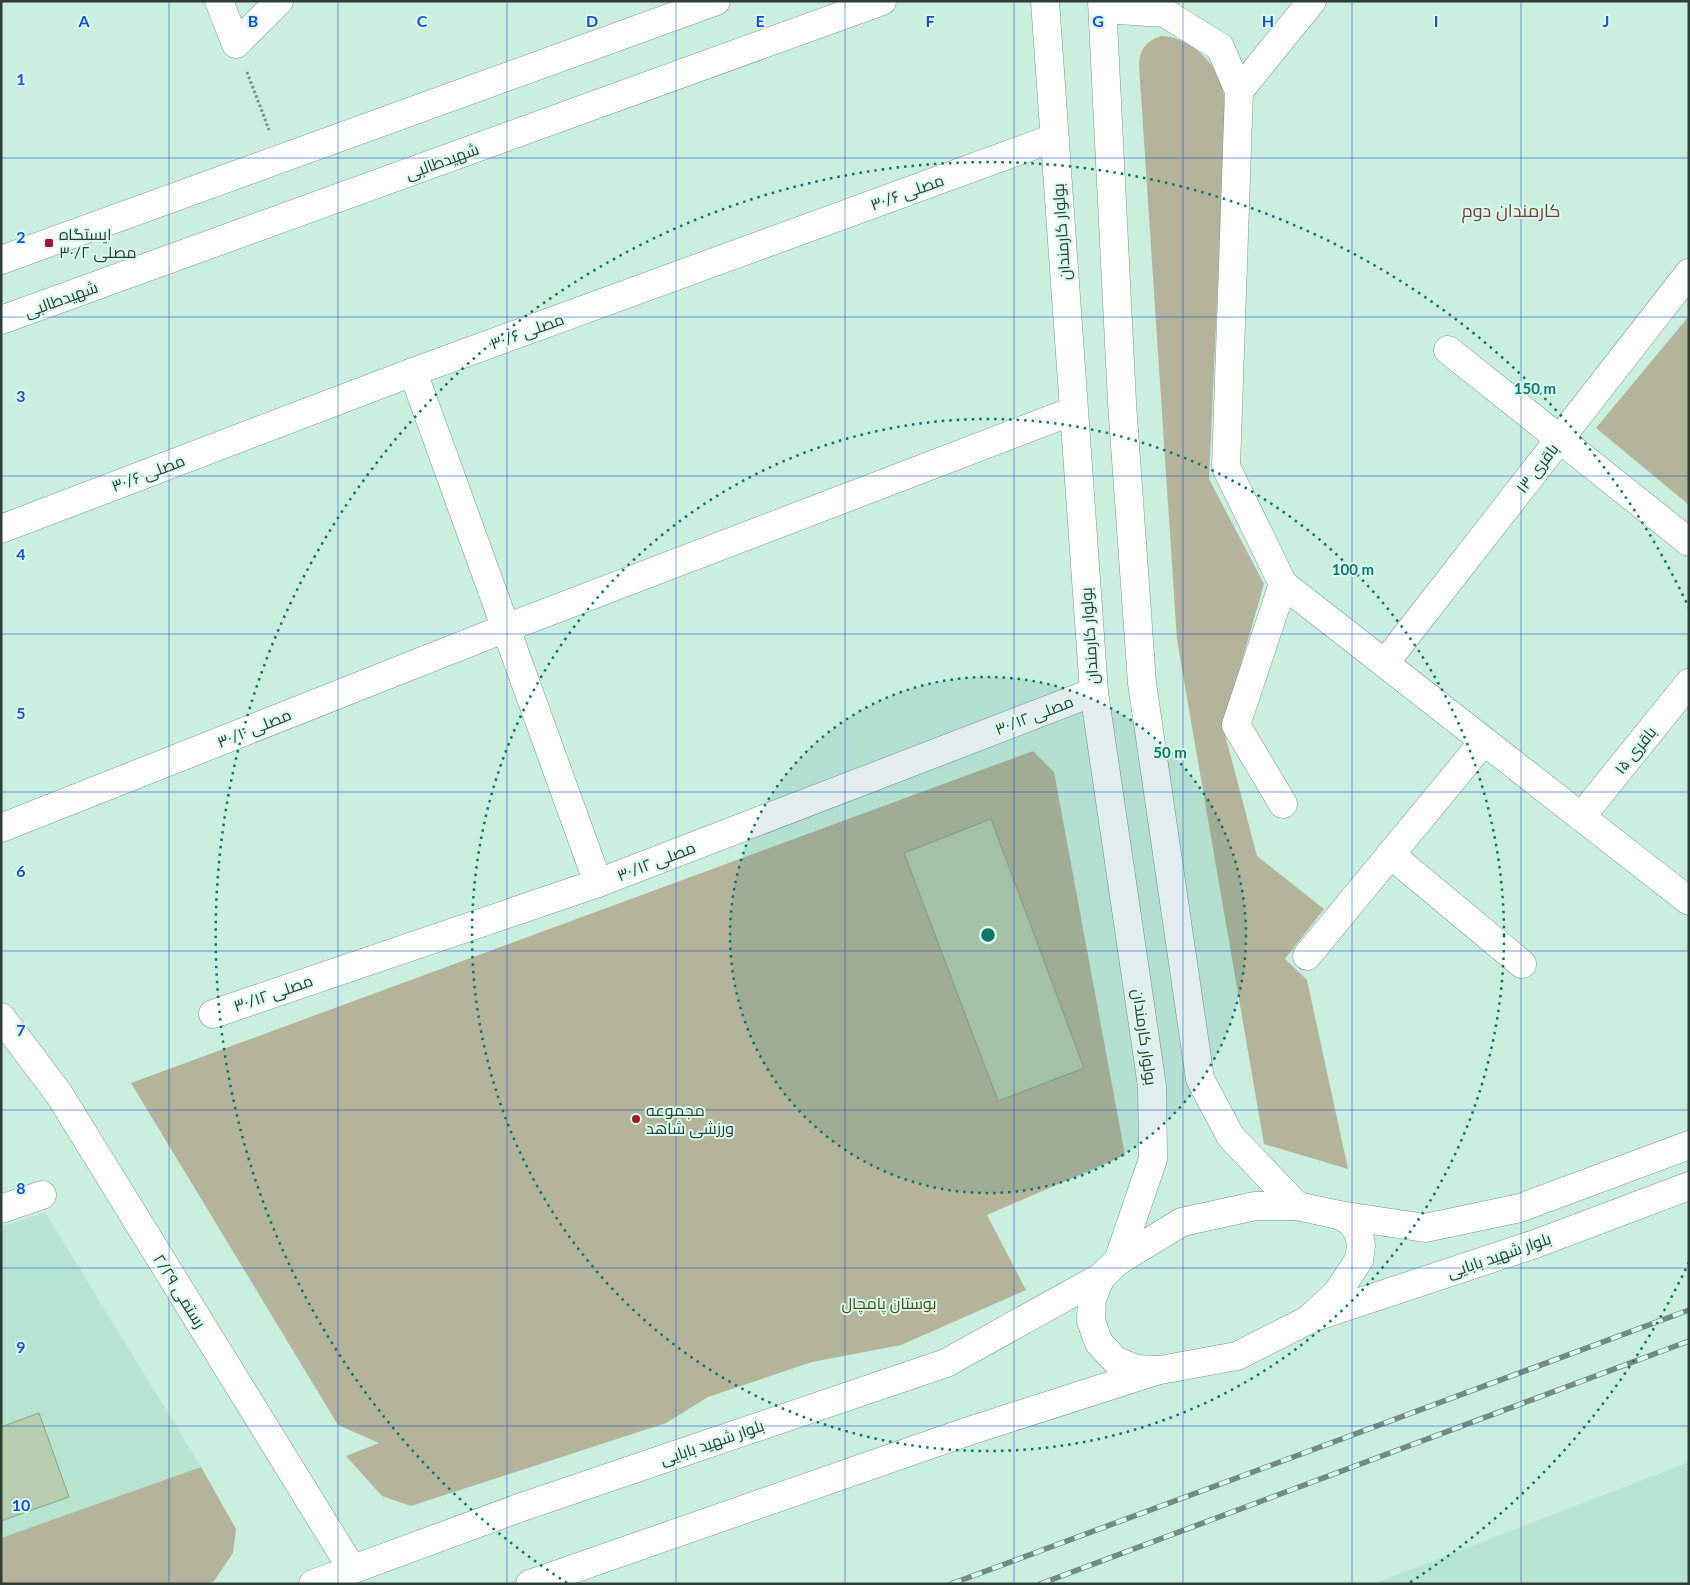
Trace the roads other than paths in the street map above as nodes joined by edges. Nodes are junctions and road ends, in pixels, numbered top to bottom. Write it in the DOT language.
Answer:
graph roads {
  1 [pos="219,1"];
  2 [pos="279,1"];
  3 [pos="716,1"];
  4 [pos="882,1"];
  5 [pos="1045,1"];
  6 [pos="1312,1"];
  7 [pos="1103,5"];
  8 [pos="1239,92"];
  9 [pos="1054,138"];
  10 [pos="1,260"];
  11 [pos="1689,273"];
  12 [pos="1,320"];
  13 [pos="1448,350"];
  14 [pos="413,372"];
  15 [pos="1073,411"];
  16 [pos="1559,439"];
  17 [pos="1,529"];
  18 [pos="1689,542"];
  19 [pos="1284,584"];
  20 [pos="506,628"];
  21 [pos="1385,663"];
  22 [pos="1689,683"];
  23 [pos="1094,692"];
  24 [pos="1484,740"];
  25 [pos="1283,804"];
  26 [pos="1581,817"];
  27 [pos="1,828"];
  28 [pos="1390,854"];
  29 [pos="598,883"];
  30 [pos="1689,901"];
  31 [pos="1307,956"];
  32 [pos="1522,964"];
  33 [pos="213,1014"];
  34 [pos="1,1017"];
  35 [pos="1689,1145"];
  36 [pos="1689,1186"];
  37 [pos="42,1195"];
  38 [pos="1297,1206"];
  39 [pos="1,1209"];
  40 [pos="1339,1215"];
  41 [pos="1110,1269"];
  42 [pos="1308,1320"];
  43 [pos="1160,1370"];
  44 [pos="352,1569"];
  45 [pos="313,1584"];
  46 [pos="530,1584"];
  1 -- 2 [label="street"];
  3 -- 10 [label="street"];
  4 -- 12 [label="street, شهیدطالبی"];
  5 -- 9 [label="street, بولوار کارمندان"];
  6 -- 8 [label="street"];
  7 -- 8 [label="street"];
  7 -- 38 [label="street"];
  8 -- 19 [label="street"];
  9 -- 14 [label="street, مصلی ۳۰/۶"];
  9 -- 15 [label="street, بولوار کارمندان"];
  11 -- 16 [label="street, باقری ۱۳"];
  13 -- 16 [label="street"];
  14 -- 17 [label="street, مصلی ۳۰/۶"];
  14 -- 20 [label="street"];
  15 -- 20 [label="street, مصلی ۳۰/۱۰"];
  15 -- 23 [label="street, بولوار کارمندان"];
  16 -- 18 [label="street"];
  16 -- 21 [label="street, باقری ۱۳"];
  19 -- 21 [label="street"];
  19 -- 25 [label="street"];
  20 -- 27 [label="street, مصلی ۳۰/۱۰"];
  20 -- 29 [label="street"];
  21 -- 24 [label="street"];
  22 -- 26 [label="street, باقری ۱۵"];
  23 -- 29 [label="street, مصلی ۳۰/۱۲"];
  23 -- 41 [label="street, بولوار کارمندان"];
  24 -- 26 [label="street"];
  24 -- 28 [label="street"];
  26 -- 30 [label="street"];
  28 -- 31 [label="street"];
  28 -- 32 [label="street"];
  29 -- 33 [label="street, مصلی ۳۰/۱۲"];
  34 -- 44 [label="street, رستمی ۲/۲۹"];
  35 -- 40 [label="street"];
  36 -- 42 [label="street, بلوار شهید بابایی"];
  37 -- 39 [label="street"];
  38 -- 40 [label="street, بلوار شهید بابایی"];
  38 -- 41 [label="street, بلوار شهید بابایی"];
  40 -- 42 [label="street"];
  41 -- 43 [label="street, بولوار کارمندان"];
  41 -- 44 [label="street, بلوار شهید بابایی"];
  42 -- 43 [label="street"];
  43 -- 46 [label="street"];
  44 -- 45 [label="street, بلوار شهید بابایی"];
}
